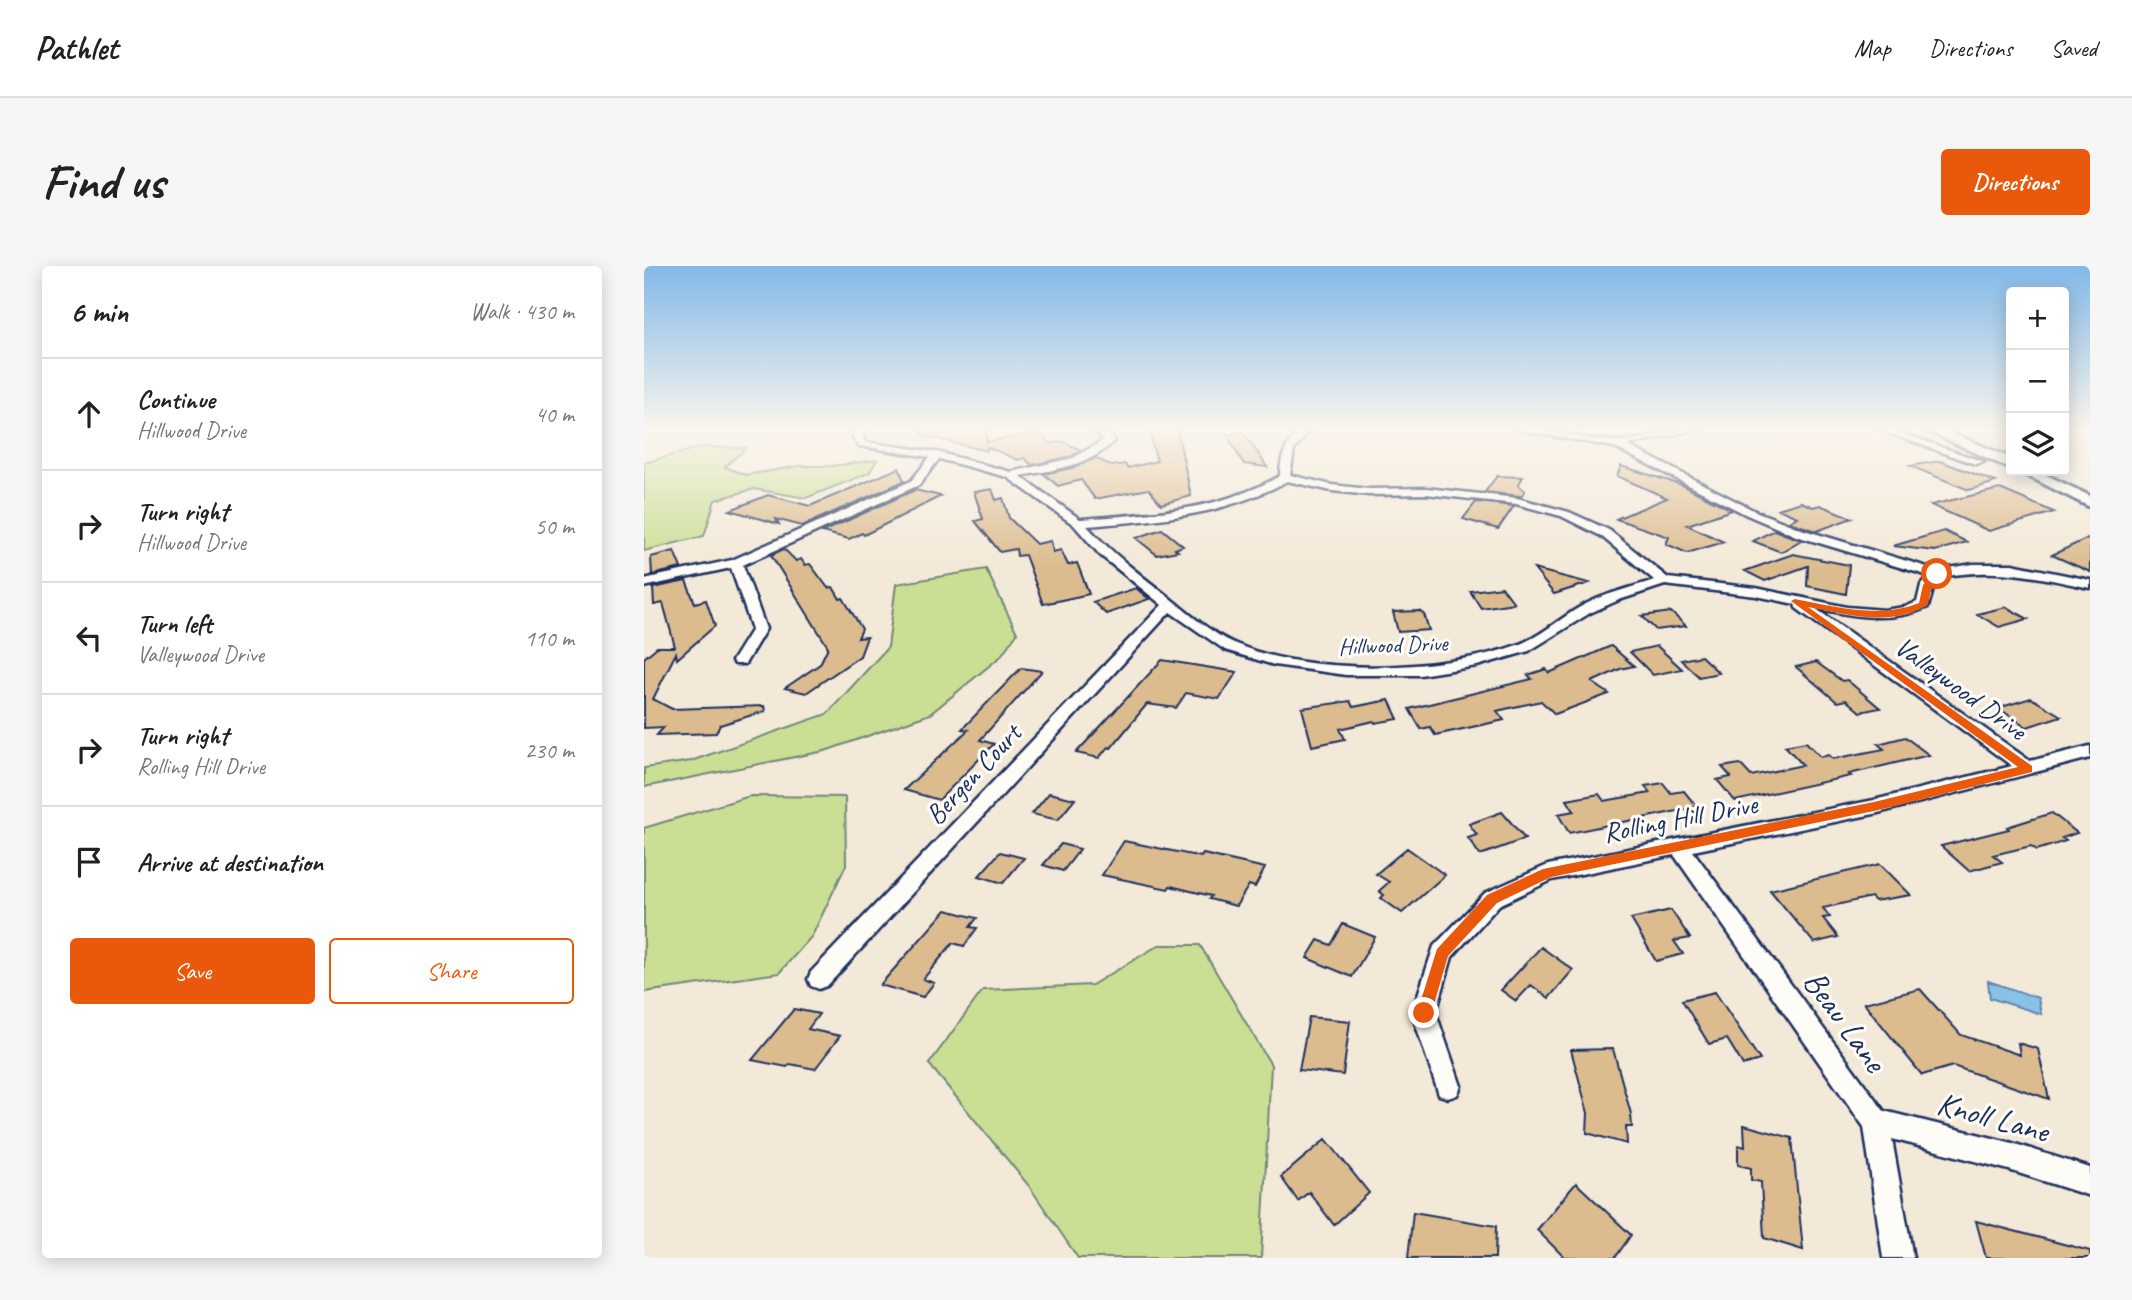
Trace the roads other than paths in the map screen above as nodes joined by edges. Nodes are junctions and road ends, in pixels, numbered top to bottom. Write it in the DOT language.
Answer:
graph roads {
  1 [pos="921,475"];
  2 [pos="1011,475"];
  3 [pos="1678,475"];
  4 [pos="2036,476"];
  5 [pos="1285,477"];
  6 [pos="2090,502"];
  7 [pos="1078,523"];
  8 [pos="736,563"];
  9 [pos="1937,574"];
  10 [pos="1664,581"];
  11 [pos="644,583"];
  12 [pos="2090,584"];
  13 [pos="1795,601"];
  14 [pos="1168,606"];
  15 [pos="740,661"];
  16 [pos="2090,752"];
  17 [pos="2028,769"];
  18 [pos="1679,847"];
  19 [pos="819,979"];
  20 [pos="1448,1086"];
  21 [pos="1876,1122"];
  22 [pos="2090,1182"];
  23 [pos="1898,1258"];
  1 -- 8 [label="street"];
  2 -- 7 [label="street, Hillwood Drive"];
  3 -- 9 [label="street"];
  4 -- 6 [label="main road"];
  5 -- 7 [label="street"];
  5 -- 10 [label="street"];
  7 -- 14 [label="street, Hillwood Drive"];
  8 -- 11 [label="street"];
  8 -- 15 [label="street"];
  9 -- 12 [label="street"];
  9 -- 13 [label="street, Hillwood Drive"];
  10 -- 13 [label="street, Hillwood Drive"];
  10 -- 14 [label="street, Hillwood Drive"];
  13 -- 17 [label="street, Valleywood Drive"];
  14 -- 19 [label="street, Bergen Court"];
  16 -- 17 [label="street, Rolling Hill Drive"];
  17 -- 18 [label="street, Rolling Hill Drive"];
  18 -- 20 [label="street, Rolling Hill Drive"];
  18 -- 21 [label="street, Beau Lane"];
  21 -- 22 [label="street, Knoll Lane"];
  21 -- 23 [label="street, Beau Lane"];
}
